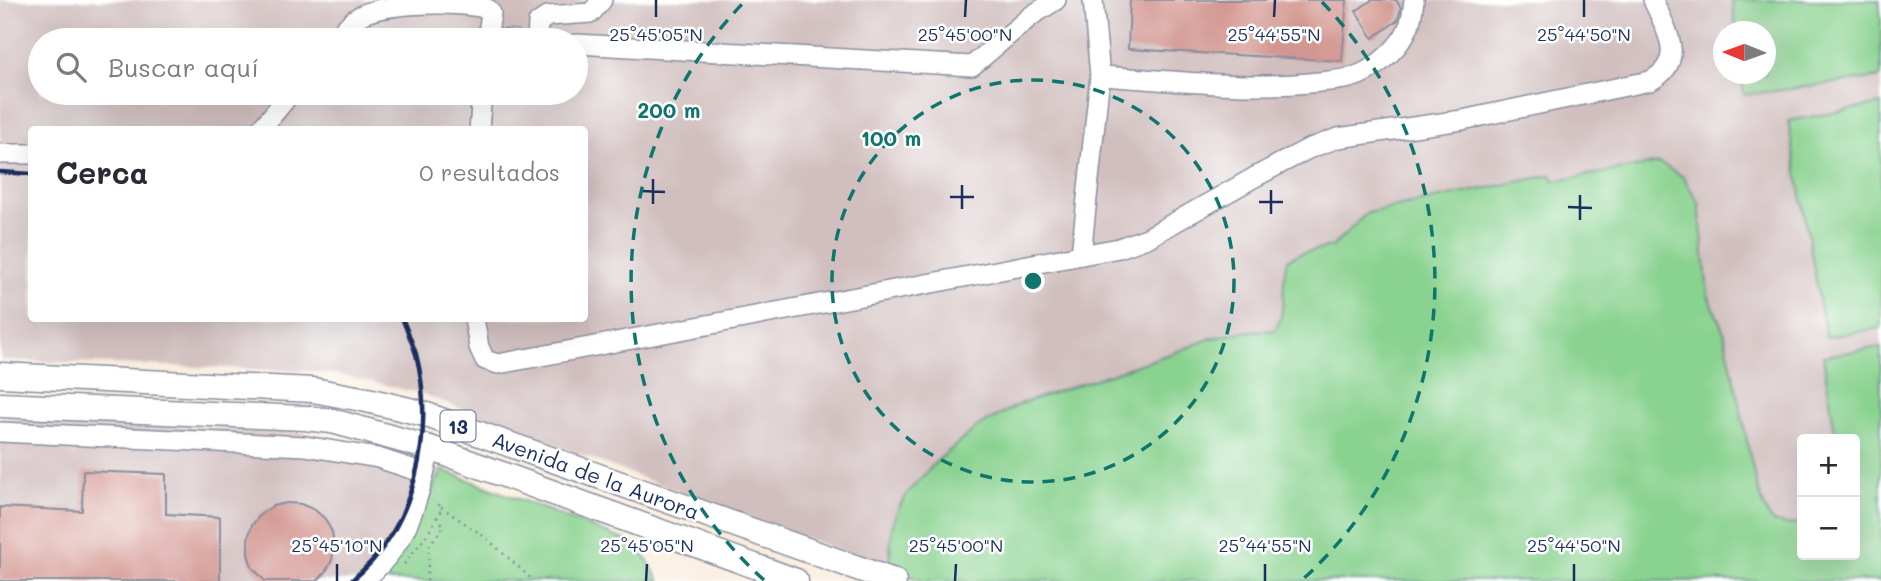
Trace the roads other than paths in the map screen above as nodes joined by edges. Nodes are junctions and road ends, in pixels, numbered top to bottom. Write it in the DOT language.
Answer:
graph roads {
  1 [pos="602,0"];
  2 [pos="1056,0"];
  3 [pos="1093,0"];
  4 [pos="1415,0"];
  5 [pos="1653,0"];
  6 [pos="458,3"];
  7 [pos="346,28"];
  8 [pos="488,28"];
  9 [pos="538,28"];
  10 [pos="588,45"];
  11 [pos="1100,76"];
  12 [pos="281,105"];
  13 [pos="481,105"];
  14 [pos="263,126"];
  15 [pos="479,126"];
  16 [pos="0,154"];
  17 [pos="28,154"];
  18 [pos="1081,255"];
  19 [pos="475,322"];
  20 [pos="0,375"];
  21 [pos="0,405"];
  22 [pos="0,432"];
  23 [pos="430,448"];
  24 [pos="424,473"];
  25 [pos="363,581"];
  26 [pos="796,581"];
  27 [pos="894,581"];
  1 -- 9 [label="lane"];
  2 -- 10 [label="lane"];
  3 -- 11 [label="lane"];
  4 -- 11 [label="lane"];
  5 -- 18 [label="lane"];
  6 -- 7 [label="lane"];
  6 -- 8 [label="lane"];
  11 -- 18 [label="lane"];
  12 -- 14 [label="lane"];
  13 -- 15 [label="lane"];
  16 -- 17 [label="lane"];
  18 -- 19 [label="lane"];
  20 -- 27 [label="main road, Avenida de la Aurora / 13"];
  21 -- 23 [label="main road, Avenida de la Aurora / 13"];
  22 -- 24 [label="lane"];
  23 -- 24 [label="lane"];
  23 -- 26 [label="main road, Avenida de la Aurora / 13"];
  24 -- 25 [label="lane"];
}
